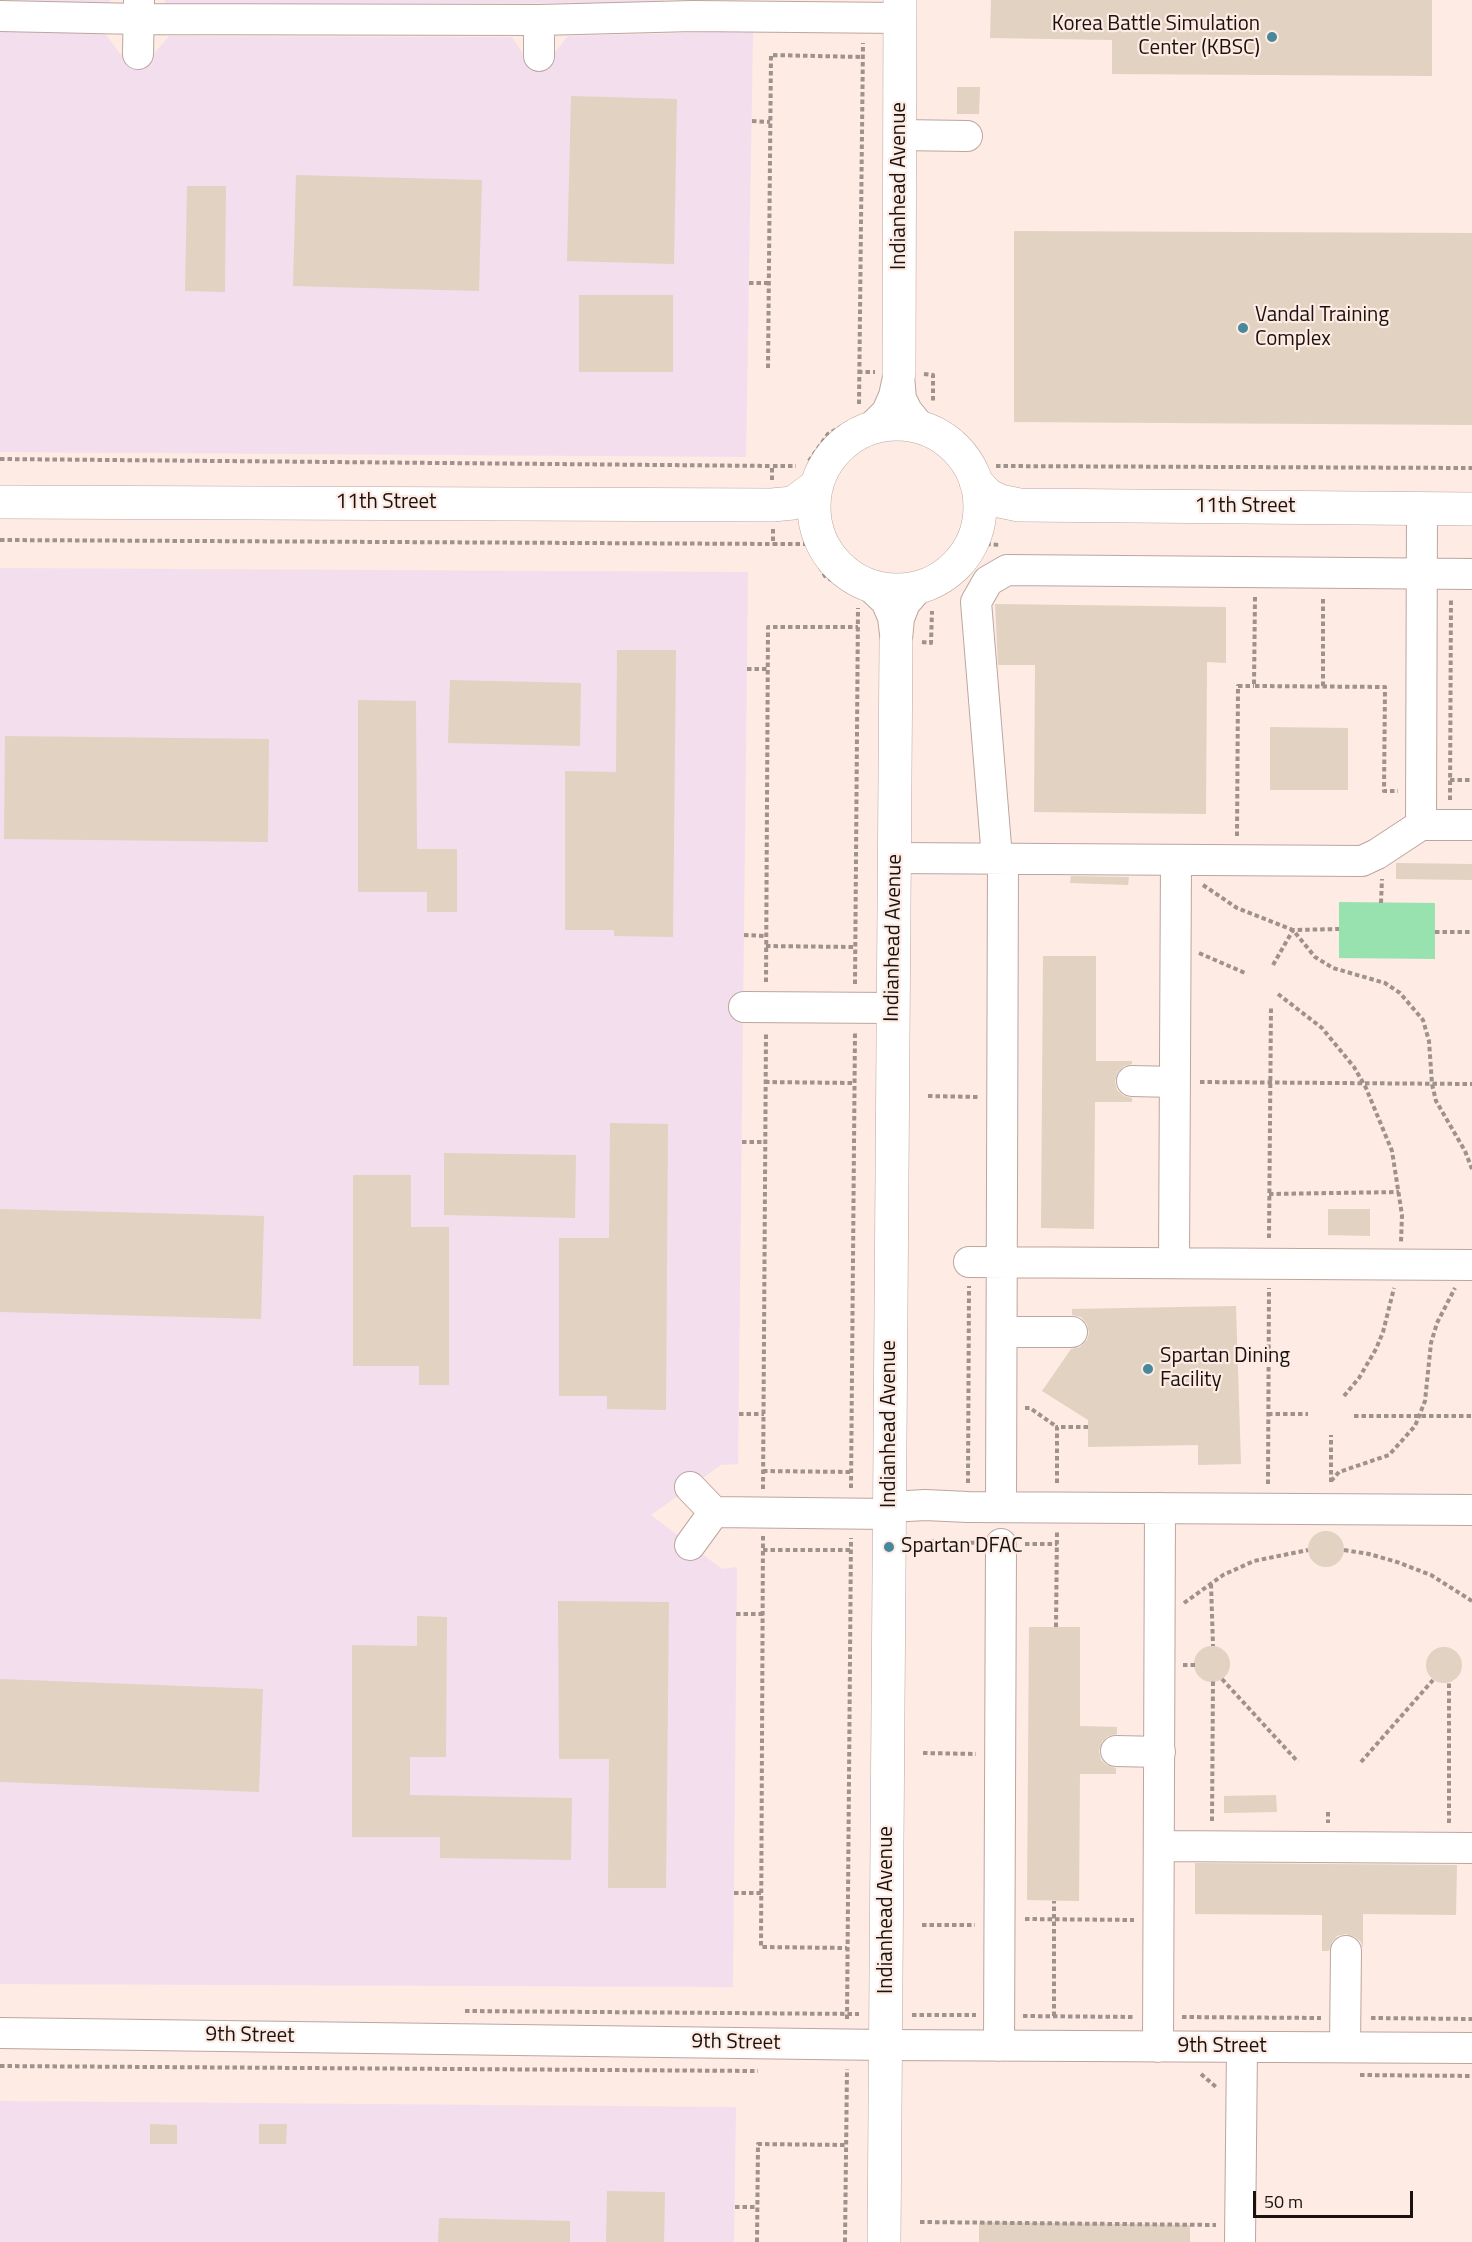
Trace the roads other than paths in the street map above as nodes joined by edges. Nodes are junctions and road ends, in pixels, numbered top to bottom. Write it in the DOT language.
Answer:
graph roads {
  1 [pos="693,8"];
  2 [pos="900,9"];
  3 [pos="139,10"];
  4 [pos="0,16"];
  5 [pos="539,20"];
  6 [pos="138,54"];
  7 [pos="539,57"];
  8 [pos="900,135"];
  9 [pos="967,135"];
  10 [pos="898,373"];
  11 [pos="931,417"];
  12 [pos="860,419"];
  13 [pos="984,471"];
  14 [pos="817,485"];
  15 [pos="0,502"];
  16 [pos="772,505"];
  17 [pos="1018,505"];
  18 [pos="1422,508"];
  19 [pos="1472,508"];
  20 [pos="817,529"];
  21 [pos="977,546"];
  22 [pos="1422,573"];
  23 [pos="1462,574"];
  24 [pos="859,595"];
  25 [pos="930,597"];
  26 [pos="896,642"];
  27 [pos="1448,825"];
  28 [pos="895,858"];
  29 [pos="1000,858"];
  30 [pos="1176,860"];
  31 [pos="755,1007"];
  32 [pos="893,1008"];
  33 [pos="1132,1081"];
  34 [pos="1175,1082"];
  35 [pos="969,1262"];
  36 [pos="1002,1262"];
  37 [pos="1174,1263"];
  38 [pos="1471,1264"];
  39 [pos="1002,1332"];
  40 [pos="1072,1332"];
  41 [pos="690,1487"];
  42 [pos="1001,1507"];
  43 [pos="1161,1508"];
  44 [pos="890,1510"];
  45 [pos="1472,1510"];
  46 [pos="714,1512"];
  47 [pos="1001,1544"];
  48 [pos="690,1545"];
  49 [pos="1116,1751"];
  50 [pos="1160,1752"];
  51 [pos="1159,1846"];
  52 [pos="1460,1848"];
  53 [pos="1346,1951"];
  54 [pos="0,2033"];
  55 [pos="1345,2033"];
  56 [pos="885,2044"];
  57 [pos="999,2046"];
  58 [pos="1158,2046"];
  59 [pos="1472,2048"];
  60 [pos="1242,2061"];
  61 [pos="1228,2233"];
  62 [pos="884,2242"];
  1 -- 2 [label="street"];
  1 -- 5 [label="street"];
  2 -- 8 [label="main road, Indianhead Avenue"];
  3 -- 4 [label="street"];
  3 -- 5 [label="street"];
  3 -- 6 [label="street"];
  5 -- 7 [label="street"];
  8 -- 9 [label="street"];
  8 -- 10 [label="main road, Indianhead Avenue"];
  10 -- 11 [label="street"];
  10 -- 12 [label="street"];
  11 -- 12 [label="main road"];
  11 -- 13 [label="main road"];
  12 -- 14 [label="main road"];
  13 -- 17 [label="main road"];
  13 -- 21 [label="main road"];
  14 -- 16 [label="main road"];
  14 -- 20 [label="main road"];
  15 -- 16 [label="main road, 11th Street"];
  16 -- 20 [label="main road"];
  17 -- 18 [label="main road, 11th Street"];
  17 -- 21 [label="main road"];
  18 -- 19 [label="main road, 11th Street"];
  18 -- 22 [label="street"];
  20 -- 24 [label="main road"];
  21 -- 25 [label="main road"];
  22 -- 23 [label="street"];
  22 -- 27 [label="street"];
  22 -- 29 [label="street"];
  24 -- 25 [label="main road"];
  24 -- 26 [label="street"];
  25 -- 26 [label="street"];
  26 -- 28 [label="main road, Indianhead Avenue"];
  27 -- 30 [label="street"];
  28 -- 29 [label="street"];
  28 -- 32 [label="main road, Indianhead Avenue"];
  29 -- 30 [label="street"];
  29 -- 36 [label="street"];
  30 -- 34 [label="street"];
  31 -- 32 [label="street"];
  32 -- 44 [label="main road, Indianhead Avenue"];
  33 -- 34 [label="street"];
  34 -- 37 [label="street"];
  35 -- 36 [label="street"];
  36 -- 37 [label="street"];
  36 -- 39 [label="street"];
  37 -- 38 [label="street"];
  39 -- 40 [label="street"];
  39 -- 42 [label="street"];
  41 -- 46 [label="street"];
  42 -- 43 [label="street"];
  42 -- 44 [label="street"];
  43 -- 45 [label="street"];
  43 -- 50 [label="street"];
  44 -- 46 [label="street"];
  44 -- 56 [label="main road, Indianhead Avenue"];
  46 -- 48 [label="street"];
  47 -- 57 [label="street"];
  49 -- 50 [label="street"];
  50 -- 51 [label="street"];
  51 -- 52 [label="street"];
  51 -- 58 [label="street"];
  53 -- 55 [label="street"];
  54 -- 56 [label="street, 9th Street"];
  55 -- 59 [label="street, 9th Street"];
  55 -- 60 [label="street, 9th Street"];
  56 -- 57 [label="street, 9th Street"];
  56 -- 62 [label="main road, Indianhead Avenue"];
  57 -- 58 [label="street, 9th Street"];
  58 -- 60 [label="street, 9th Street"];
  60 -- 61 [label="street"];
}
